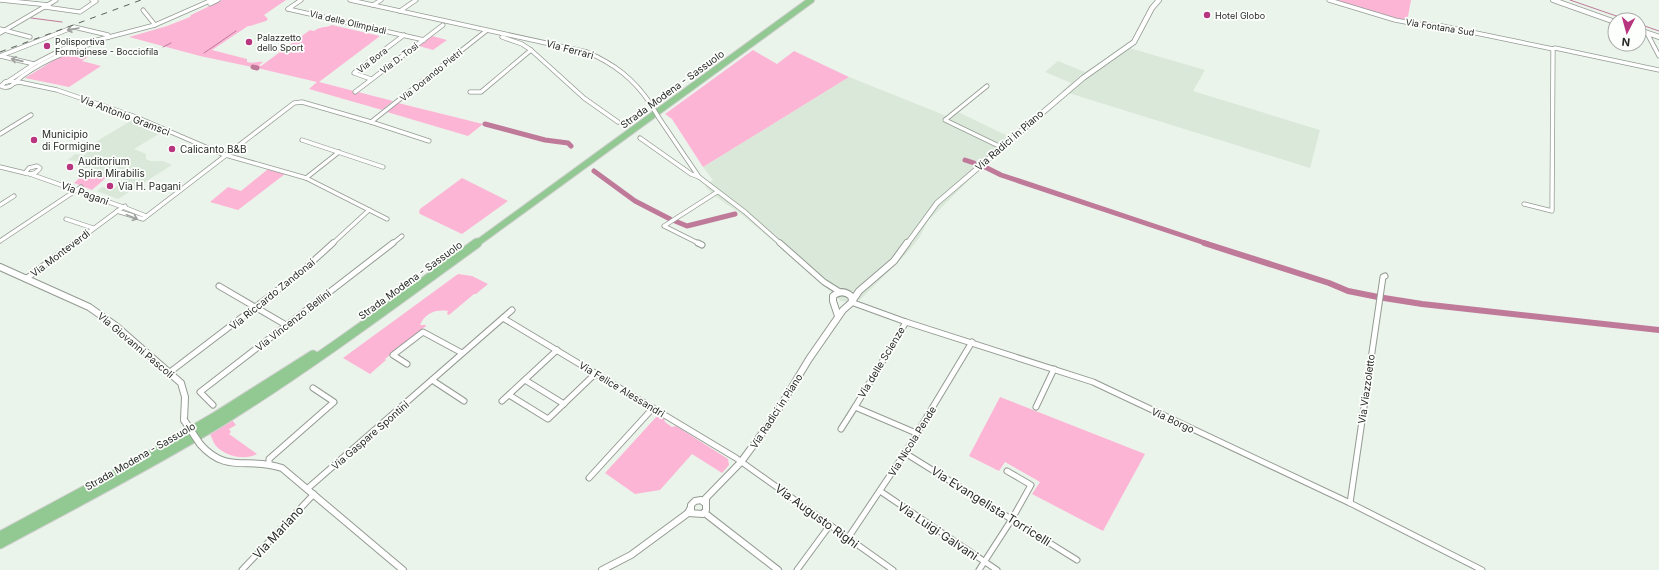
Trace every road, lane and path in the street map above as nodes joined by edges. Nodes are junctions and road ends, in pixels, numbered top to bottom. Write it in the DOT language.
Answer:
graph roads {
  1 [pos="0,0"];
  2 [pos="56,0"];
  3 [pos="92,0"];
  4 [pos="201,0"];
  5 [pos="212,0"];
  6 [pos="218,0"];
  7 [pos="301,0"];
  8 [pos="350,0"];
  9 [pos="381,0"];
  10 [pos="416,0"];
  11 [pos="805,0"];
  12 [pos="811,0"];
  13 [pos="1159,0"];
  14 [pos="1329,0"];
  15 [pos="1553,0"];
  16 [pos="49,4"];
  17 [pos="204,4"];
  18 [pos="373,5"];
  19 [pos="44,7"];
  20 [pos="143,10"];
  21 [pos="400,11"];
  22 [pos="432,18"];
  23 [pos="1607,19"];
  24 [pos="154,25"];
  25 [pos="442,25"];
  26 [pos="460,25"];
  27 [pos="0,29"];
  28 [pos="5,30"];
  29 [pos="486,31"];
  30 [pos="0,33"];
  31 [pos="1647,33"];
  32 [pos="404,35"];
  33 [pos="30,37"];
  34 [pos="109,37"];
  35 [pos="1659,37"];
  36 [pos="502,38"];
  37 [pos="526,39"];
  38 [pos="424,40"];
  39 [pos="522,44"];
  40 [pos="1553,49"];
  41 [pos="531,50"];
  42 [pos="0,56"];
  43 [pos="1659,56"];
  44 [pos="34,64"];
  45 [pos="1659,70"];
  46 [pos="371,79"];
  47 [pos="15,82"];
  48 [pos="2,85"];
  49 [pos="987,86"];
  50 [pos="355,92"];
  51 [pos="470,92"];
  52 [pos="31,115"];
  53 [pos="371,122"];
  54 [pos="618,122"];
  55 [pos="0,134"];
  56 [pos="640,138"];
  57 [pos="302,140"];
  58 [pos="429,141"];
  59 [pos="1001,147"];
  60 [pos="339,152"];
  61 [pos="225,154"];
  62 [pos="0,167"];
  63 [pos="383,167"];
  64 [pos="28,172"];
  65 [pos="37,172"];
  66 [pos="40,177"];
  67 [pos="699,177"];
  68 [pos="306,178"];
  69 [pos="79,188"];
  70 [pos="717,192"];
  71 [pos="14,196"];
  72 [pos="1524,204"];
  73 [pos="0,205"];
  74 [pos="124,206"];
  75 [pos="369,210"];
  76 [pos="117,211"];
  77 [pos="146,216"];
  78 [pos="66,219"];
  79 [pos="387,219"];
  80 [pos="93,228"];
  81 [pos="402,236"];
  82 [pos="0,241"];
  83 [pos="702,245"];
  84 [pos="0,267"];
  85 [pos="1385,276"];
  86 [pos="27,278"];
  87 [pos="824,282"];
  88 [pos="219,286"];
  89 [pos="864,287"];
  90 [pos="844,292"];
  91 [pos="833,301"];
  92 [pos="851,303"];
  93 [pos="256,308"];
  94 [pos="512,310"];
  95 [pos="838,317"];
  96 [pos="503,318"];
  97 [pos="906,322"];
  98 [pos="286,325"];
  99 [pos="972,342"];
  100 [pos="557,350"];
  101 [pos="462,353"];
  102 [pos="407,364"];
  103 [pos="1054,370"];
  104 [pos="170,372"];
  105 [pos="596,373"];
  106 [pos="432,380"];
  107 [pos="525,380"];
  108 [pos="313,388"];
  109 [pos="509,395"];
  110 [pos="464,401"];
  111 [pos="502,401"];
  112 [pos="564,404"];
  113 [pos="213,406"];
  114 [pos="854,407"];
  115 [pos="1036,407"];
  116 [pos="653,408"];
  117 [pos="841,429"];
  118 [pos="916,434"];
  119 [pos="905,453"];
  120 [pos="741,462"];
  121 [pos="269,463"];
  122 [pos="1007,471"];
  123 [pos="589,478"];
  124 [pos="307,489"];
  125 [pos="880,492"];
  126 [pos="314,494"];
  127 [pos="705,501"];
  128 [pos="1350,503"];
  129 [pos="690,512"];
  130 [pos="705,513"];
  131 [pos="1012,519"];
  132 [pos="830,525"];
  133 [pos="0,536"];
  134 [pos="848,538"];
  135 [pos="0,544"];
  136 [pos="1077,560"];
  137 [pos="985,562"];
  138 [pos="775,569"];
  139 [pos="242,570"];
  140 [pos="403,570"];
  141 [pos="602,570"];
  142 [pos="797,570"];
  143 [pos="893,570"];
  144 [pos="979,570"];
  145 [pos="997,570"];
  146 [pos="1482,570"];
  1 -- 16 [label="street"];
  2 -- 16 [label="street"];
  3 -- 19 [label="street"];
  4 -- 17 [label="street"];
  5 -- 17 [label="street"];
  6 -- 47 [label="street"];
  7 -- 32 [label="street, Via delle Olimpiadi"];
  8 -- 18 [label="street, Via Ferrari"];
  9 -- 18 [label="street"];
  10 -- 21 [label="street"];
  11 -- 133 [label="highway, Strada Modena - Sassuolo"];
  12 -- 135 [label="highway, Strada Modena - Sassuolo"];
  13 -- 59 [label="street, Via Radici in Piano"];
  14 -- 40 [label="street, Via Fontana Sud"];
  15 -- 23 [label="street"];
  16 -- 19 [label="street"];
  17 -- 24 [label="street"];
  18 -- 21 [label="street, Via Ferrari"];
  19 -- 28 [label="street"];
  20 -- 24 [label="street"];
  21 -- 22 [label="street, Via Ferrari"];
  22 -- 25 [label="street"];
  22 -- 26 [label="street, Via Ferrari"];
  24 -- 34 [label="street"];
  25 -- 26 [label="street"];
  25 -- 38 [label="street, Via D. Tosi"];
  26 -- 29 [label="street, Via Ferrari"];
  27 -- 28 [label="street"];
  28 -- 30 [label="street"];
  28 -- 33 [label="street"];
  29 -- 37 [label="street, Via Ferrari"];
  29 -- 53 [label="street, Via Dorando Pietri"];
  31 -- 35 [label="street"];
  31 -- 43 [label="street"];
  32 -- 38 [label="street, Via delle Olimpiadi"];
  32 -- 46 [label="street, Via Bora"];
  34 -- 42 [label="street, one-way"];
  34 -- 44 [label="street"];
  36 -- 39 [label="street, Via Ferrari"];
  37 -- 39 [label="street"];
  37 -- 67 [label="street, Via Ferrari, bridge"];
  38 -- 46 [label="street, Via D. Tosi"];
  39 -- 41 [label="street, Via Ferrari"];
  40 -- 45 [label="street, Via Fontana Sud"];
  40 -- 72 [label="street"];
  41 -- 51 [label="street"];
  41 -- 54 [label="street, Via Ferrari"];
  44 -- 42 [label="street, one-way"];
  44 -- 48 [label="street"];
  46 -- 50 [label="street, Via D. Tosi"];
  47 -- 48 [label="street, Via Antonio Gramsci"];
  47 -- 48 [label="street, Via Antonio Gramsci"];
  47 -- 61 [label="street, Via Antonio Gramsci"];
  49 -- 59 [label="street"];
  52 -- 55 [label="street"];
  53 -- 58 [label="street"];
  53 -- 61 [label="street"];
  56 -- 67 [label="street, Via Ferrari"];
  57 -- 60 [label="street"];
  59 -- 89 [label="street, Via Radici in Piano"];
  60 -- 63 [label="street"];
  60 -- 68 [label="street"];
  61 -- 68 [label="street, Via Antonio Gramsci"];
  61 -- 77 [label="street"];
  62 -- 64 [label="street"];
  64 -- 65 [label="street"];
  64 -- 65 [label="street"];
  64 -- 66 [label="street, Via Pagani"];
  65 -- 66 [label="street"];
  66 -- 69 [label="street, Via Pagani"];
  67 -- 70 [label="street, Via Ferrari"];
  68 -- 75 [label="street, Via Antonio Gramsci"];
  69 -- 74 [label="street, Via Pagani"];
  69 -- 82 [label="street"];
  70 -- 83 [label="street"];
  70 -- 87 [label="street, Via Ferrari"];
  71 -- 73 [label="street"];
  74 -- 76 [label="street, Via Pagani"];
  74 -- 77 [label="street"];
  75 -- 79 [label="street, Via Antonio Gramsci"];
  75 -- 93 [label="street, Via Riccardo Zandonai"];
  76 -- 77 [label="street, one-way"];
  76 -- 80 [label="street, Via Monteverdi"];
  78 -- 80 [label="street, Via Monteverdi"];
  80 -- 86 [label="street, Via Monteverdi"];
  81 -- 98 [label="street, Via Vincenzo Bellini"];
  84 -- 86 [label="street, Via Giovanni Pascoli"];
  85 -- 128 [label="street, Via Viazzoletto"];
  86 -- 104 [label="street, Via Giovanni Pascoli"];
  87 -- 90 [label="street, Via Ferrari"];
  87 -- 91 [label="street, Via Ferrari"];
  88 -- 93 [label="street"];
  89 -- 90 [label="street, Via Radici in Piano"];
  89 -- 92 [label="street, Via Radici in Piano"];
  90 -- 91 [label="street, Via Radici in Piano"];
  90 -- 92 [label="street"];
  91 -- 92 [label="street"];
  91 -- 95 [label="street"];
  92 -- 95 [label="street, Via Radici in Piano"];
  92 -- 97 [label="street, Via Borgo"];
  93 -- 98 [label="street"];
  93 -- 104 [label="street, Via Riccardo Zandonai"];
  94 -- 96 [label="street, Via Gaspare Spontini"];
  95 -- 120 [label="street, Via Radici in Piano"];
  96 -- 100 [label="street, Via Felice Alessandri"];
  96 -- 101 [label="street, Via Gaspare Spontini"];
  97 -- 99 [label="street, Via Borgo"];
  97 -- 114 [label="street, Via delle Scienze"];
  98 -- 113 [label="street, Via Vincenzo Bellini"];
  99 -- 103 [label="street, Via Borgo"];
  99 -- 118 [label="street, Via Nicola Pende"];
  100 -- 105 [label="street, Via Felice Alessandri"];
  100 -- 107 [label="street"];
  101 -- 102 [label="street"];
  101 -- 106 [label="street, Via Gaspare Spontini"];
  103 -- 115 [label="street"];
  103 -- 128 [label="street, Via Borgo"];
  104 -- 121 [label="street, Via Giovanni Pascoli, bridge"];
  105 -- 112 [label="street"];
  105 -- 116 [label="street, Via Felice Alessandri"];
  106 -- 110 [label="street"];
  106 -- 124 [label="street, Via Gaspare Spontini"];
  107 -- 109 [label="street"];
  107 -- 112 [label="street"];
  108 -- 121 [label="street"];
  109 -- 111 [label="street"];
  109 -- 112 [label="street"];
  114 -- 117 [label="street"];
  114 -- 118 [label="street, Via delle Scienze"];
  116 -- 120 [label="street, Via Felice Alessandri"];
  116 -- 123 [label="street"];
  118 -- 119 [label="street, Via Nicola Pende"];
  119 -- 125 [label="street, Via Nicola Pende"];
  119 -- 131 [label="street, Via Evangelista Torricelli"];
  120 -- 127 [label="street, Via Radici in Piano"];
  120 -- 132 [label="street, Via Augusto Righi"];
  121 -- 124 [label="street, Via Giovanni Pascoli"];
  122 -- 131 [label="street"];
  124 -- 126 [label="street, Via Giovanni Pascoli"];
  125 -- 134 [label="street, Via Nicola Pende"];
  125 -- 137 [label="street, Via Luigi Galvani"];
  126 -- 139 [label="street, Via Mariano"];
  126 -- 140 [label="street, Via Giovanni Pascoli"];
  127 -- 129 [label="street, Via Radici in Piano"];
  127 -- 130 [label="street"];
  128 -- 146 [label="street, Via Borgo"];
  129 -- 130 [label="street"];
  129 -- 141 [label="street, Via Radici in Piano"];
  130 -- 138 [label="street"];
  131 -- 136 [label="street, Via Evangelista Torricelli"];
  131 -- 137 [label="street"];
  132 -- 134 [label="street, Via Augusto Righi"];
  132 -- 142 [label="street"];
  134 -- 143 [label="street, Via Augusto Righi"];
  137 -- 144 [label="street"];
  137 -- 145 [label="street, Via Luigi Galvani"];
}
